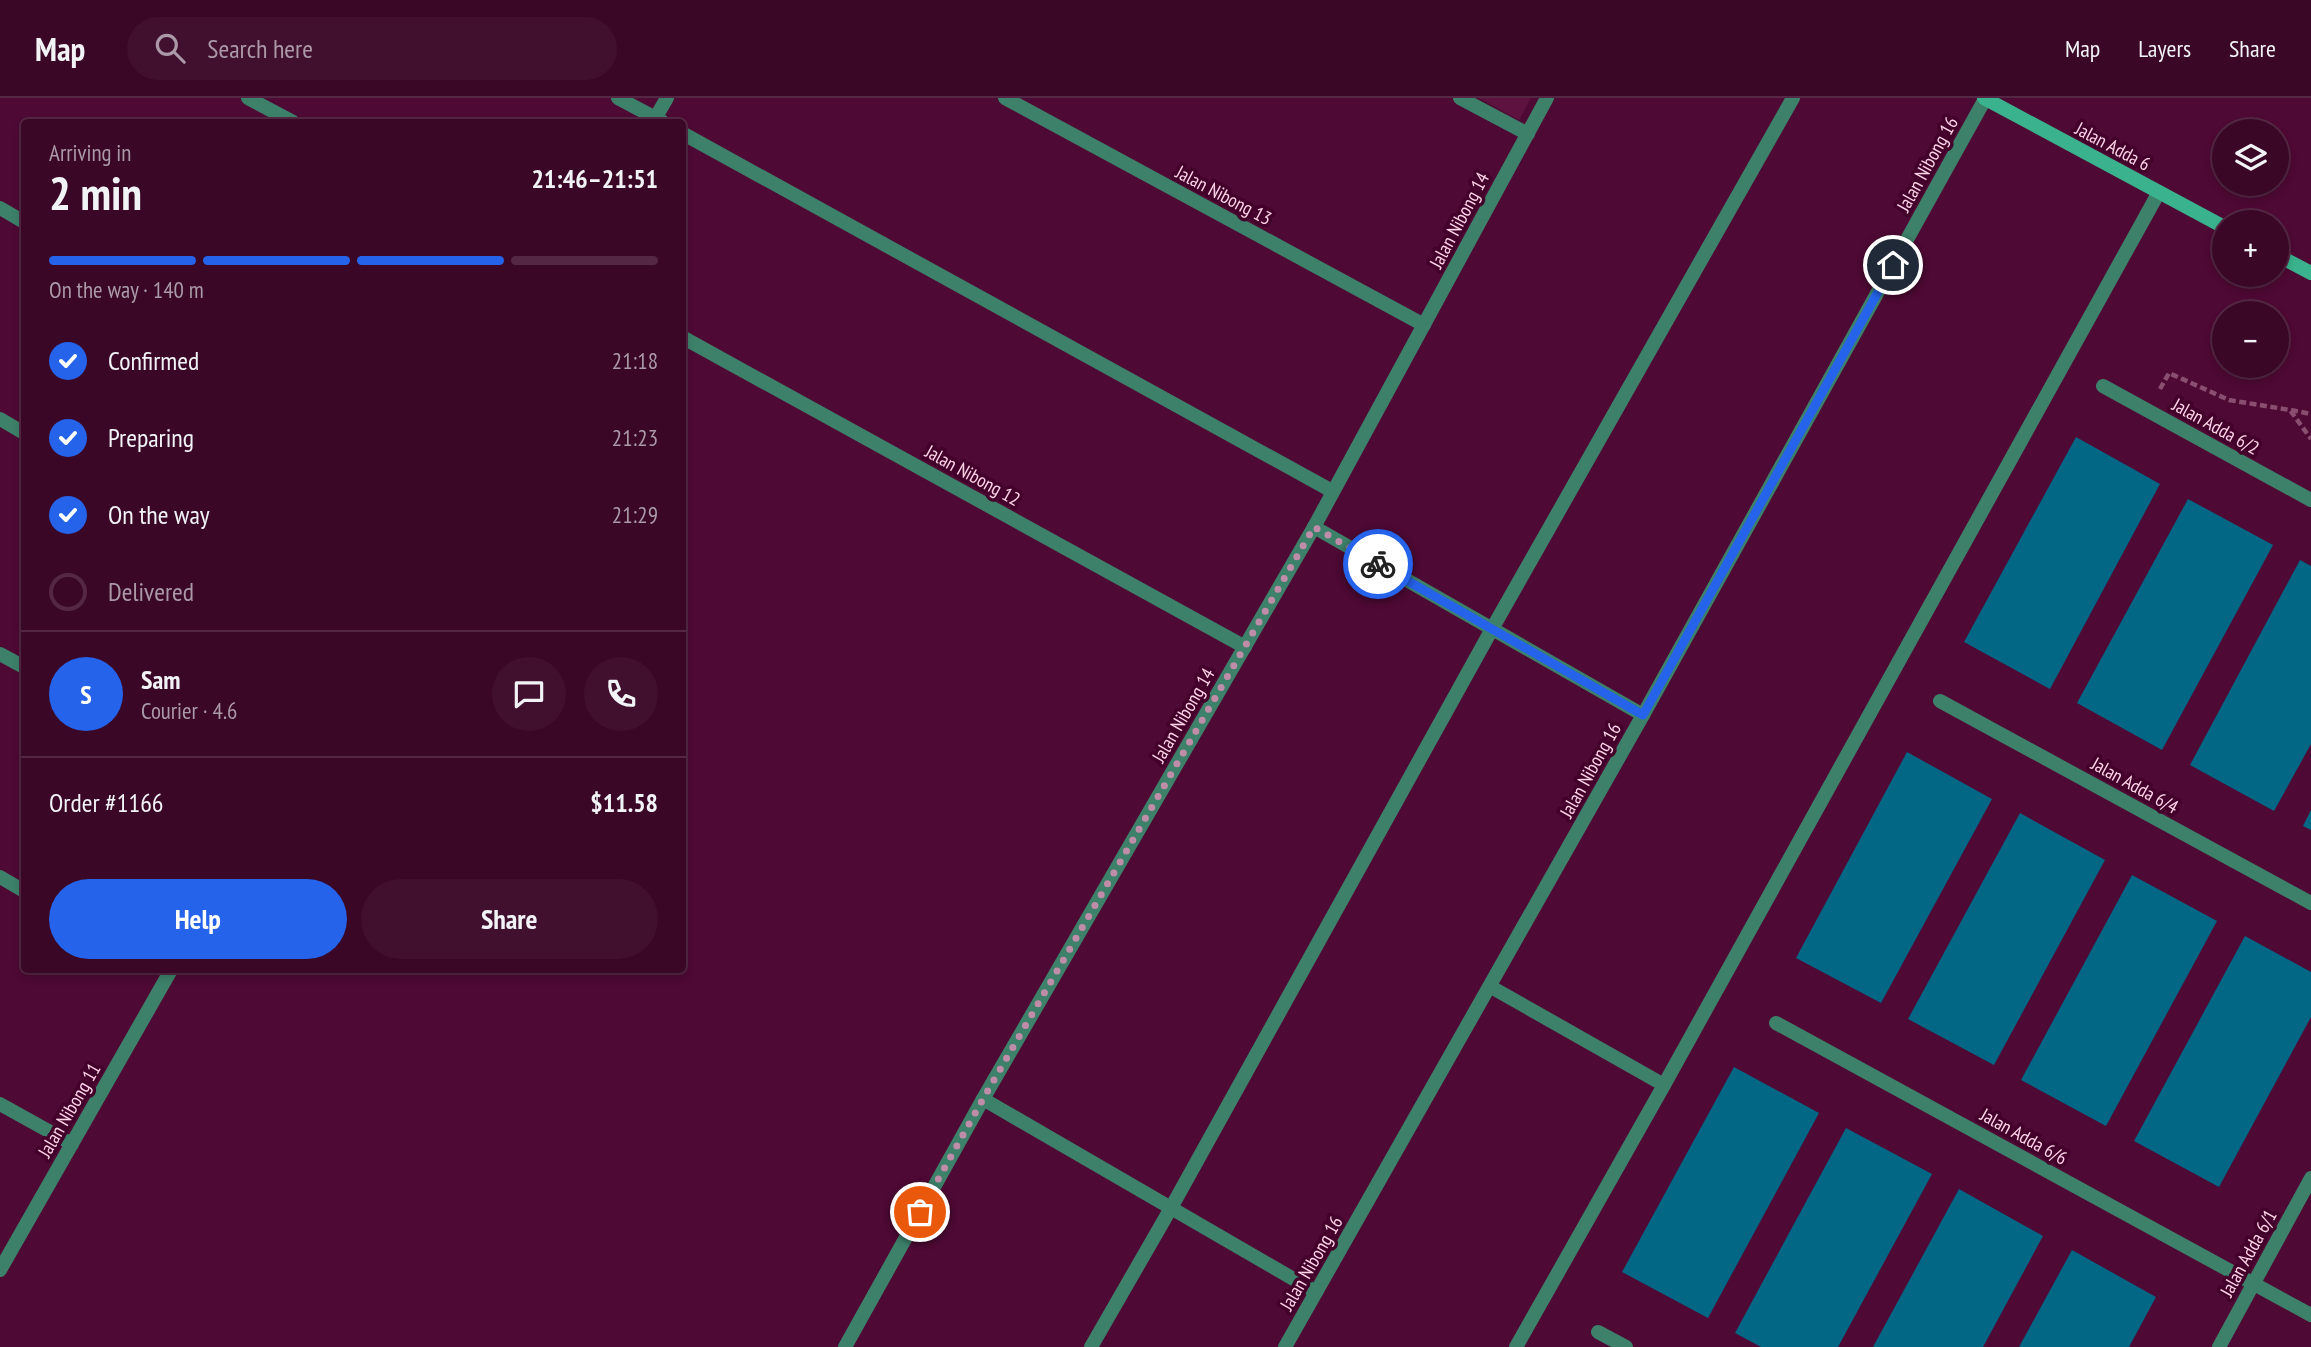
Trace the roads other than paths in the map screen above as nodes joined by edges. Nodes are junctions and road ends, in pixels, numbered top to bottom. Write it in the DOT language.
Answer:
graph roads {
  1 [pos="248,98"];
  2 [pos="618,98"];
  3 [pos="667,98"];
  4 [pos="1005,98"];
  5 [pos="1460,98"];
  6 [pos="1547,98"];
  7 [pos="1793,98"];
  8 [pos="1984,98"];
  9 [pos="287,119"];
  10 [pos="654,119"];
  11 [pos="658,119"];
  12 [pos="1528,134"];
  13 [pos="686,135"];
  14 [pos="2159,192"];
  15 [pos="0,208"];
  16 [pos="21,220"];
  17 [pos="2212,221"];
  18 [pos="2289,261"];
  19 [pos="2311,273"];
  20 [pos="1424,325"];
  21 [pos="686,339"];
  22 [pos="2103,386"];
  23 [pos="0,419"];
  24 [pos="21,431"];
  25 [pos="1332,491"];
  26 [pos="2311,500"];
  27 [pos="1314,527"];
  28 [pos="1492,629"];
  29 [pos="1245,647"];
  30 [pos="0,654"];
  31 [pos="21,665"];
  32 [pos="1940,701"];
  33 [pos="1643,715"];
  34 [pos="0,877"];
  35 [pos="21,889"];
  36 [pos="2311,903"];
  37 [pos="167,973"];
  38 [pos="1491,987"];
  39 [pos="1776,1023"];
  40 [pos="1664,1085"];
  41 [pos="983,1099"];
  42 [pos="0,1104"];
  43 [pos="72,1144"];
  44 [pos="2311,1178"];
  45 [pos="1171,1208"];
  46 [pos="0,1270"];
  47 [pos="2254,1283"];
  48 [pos="1316,1292"];
  49 [pos="2311,1315"];
  50 [pos="1598,1332"];
  51 [pos="845,1347"];
  52 [pos="1091,1347"];
  53 [pos="1285,1347"];
  54 [pos="1516,1347"];
  55 [pos="1626,1347"];
  56 [pos="2219,1347"];
  1 -- 9 [label="street"];
  2 -- 10 [label="street"];
  3 -- 11 [label="street"];
  4 -- 20 [label="street, Jalan Nibong 13"];
  5 -- 12 [label="street"];
  6 -- 12 [label="street, Jalan Nibong 14"];
  7 -- 28 [label="street"];
  8 -- 14 [label="street, Jalan Adda 6"];
  8 -- 33 [label="street, Jalan Nibong 16"];
  12 -- 20 [label="street, Jalan Nibong 14"];
  13 -- 25 [label="street"];
  14 -- 17 [label="street, Jalan Adda 6"];
  14 -- 40 [label="street"];
  15 -- 16 [label="street"];
  18 -- 19 [label="street"];
  20 -- 25 [label="street, Jalan Nibong 14"];
  21 -- 29 [label="street, Jalan Nibong 12"];
  22 -- 26 [label="street, Jalan Adda 6/2"];
  23 -- 24 [label="street"];
  25 -- 27 [label="street, Jalan Nibong 14"];
  27 -- 28 [label="street"];
  27 -- 29 [label="street, Jalan Nibong 14"];
  28 -- 33 [label="street"];
  28 -- 45 [label="street"];
  29 -- 41 [label="street, Jalan Nibong 14"];
  30 -- 31 [label="street"];
  32 -- 36 [label="street, Jalan Adda 6/4"];
  33 -- 38 [label="street, Jalan Nibong 16"];
  34 -- 35 [label="street"];
  37 -- 43 [label="street, Jalan Nibong 11"];
  38 -- 40 [label="street"];
  38 -- 48 [label="street, Jalan Nibong 16"];
  39 -- 47 [label="street, Jalan Adda 6/6"];
  40 -- 54 [label="street"];
  41 -- 45 [label="street"];
  41 -- 51 [label="street, Jalan Nibong 14"];
  42 -- 43 [label="street"];
  43 -- 46 [label="street, Jalan Nibong 11"];
  44 -- 47 [label="street, Jalan Adda 6/1"];
  45 -- 48 [label="street"];
  45 -- 52 [label="street"];
  47 -- 49 [label="street, Jalan Adda 6/6"];
  47 -- 56 [label="street, Jalan Adda 6/1"];
  48 -- 53 [label="street, Jalan Nibong 16"];
  50 -- 55 [label="street"];
}
